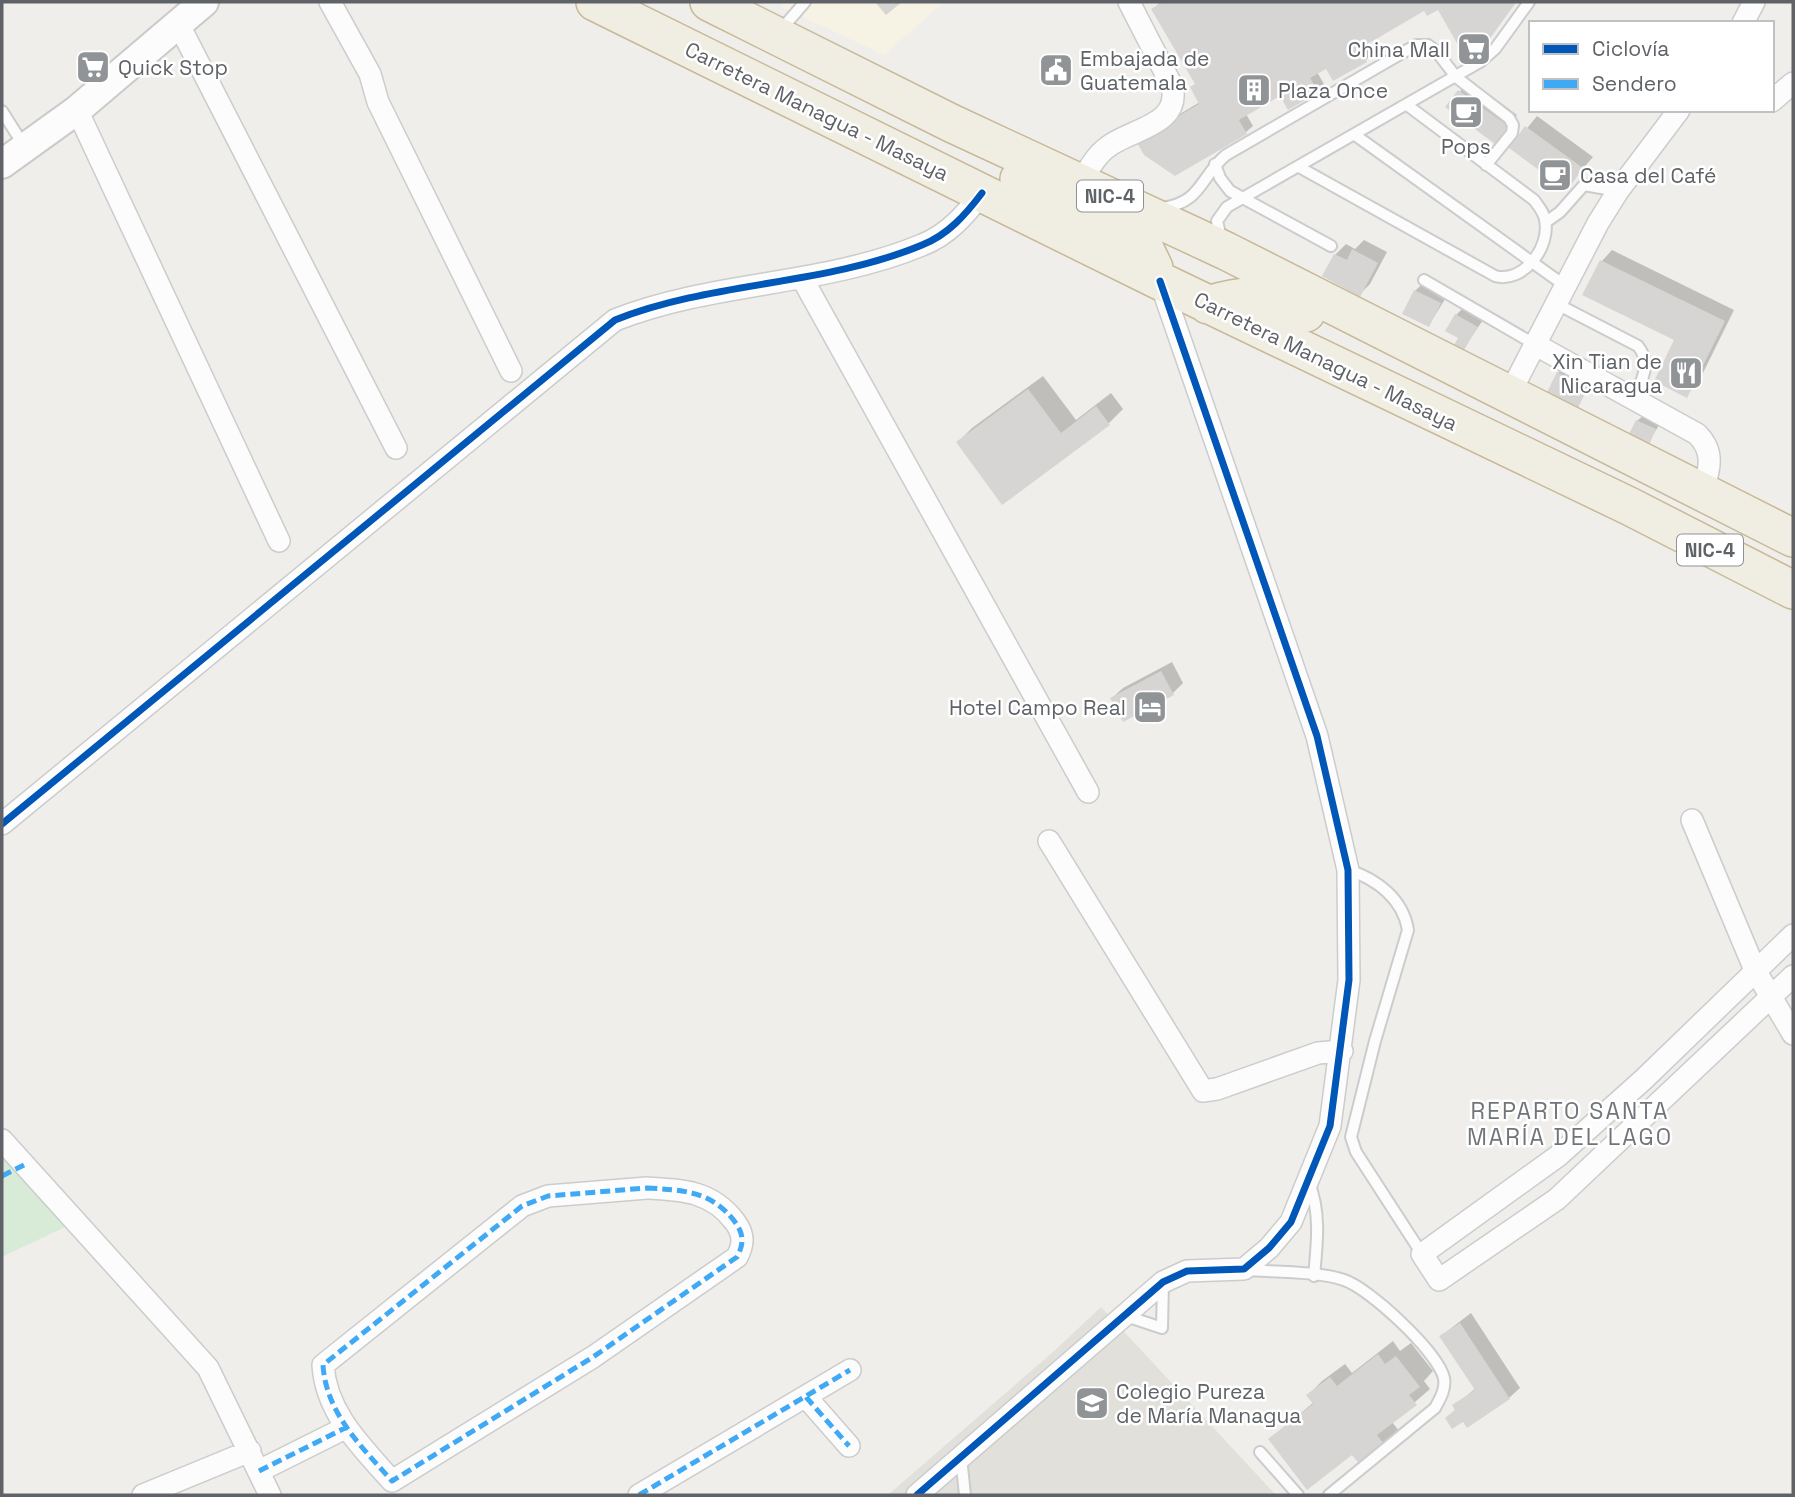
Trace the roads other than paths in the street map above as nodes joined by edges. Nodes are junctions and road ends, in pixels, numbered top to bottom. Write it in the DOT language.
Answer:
graph roads {
  1 [pos="204,2"];
  2 [pos="330,2"];
  3 [pos="596,2"];
  4 [pos="709,2"];
  5 [pos="804,2"];
  6 [pos="1129,2"];
  7 [pos="1529,2"];
  8 [pos="1754,2"];
  9 [pos="1744,21"];
  10 [pos="179,24"];
  11 [pos="777,35"];
  12 [pos="1456,77"];
  13 [pos="1793,83"];
  14 [pos="1774,99"];
  15 [pos="1407,105"];
  16 [pos="77,110"];
  17 [pos="2,111"];
  18 [pos="1677,112"];
  19 [pos="951,123"];
  20 [pos="1355,135"];
  21 [pos="25,148"];
  22 [pos="2,164"];
  23 [pos="1215,164"];
  24 [pos="1486,164"];
  25 [pos="1299,167"];
  26 [pos="1081,182"];
  27 [pos="1618,191"];
  28 [pos="982,193"];
  29 [pos="1243,197"];
  30 [pos="1140,210"];
  31 [pos="1546,222"];
  32 [pos="1331,246"];
  33 [pos="1226,251"];
  34 [pos="1532,262"];
  35 [pos="802,278"];
  36 [pos="1424,280"];
  37 [pos="1160,281"];
  38 [pos="1560,294"];
  39 [pos="1208,305"];
  40 [pos="1179,337"];
  41 [pos="1536,345"];
  42 [pos="511,371"];
  43 [pos="1504,390"];
  44 [pos="1634,399"];
  45 [pos="396,448"];
  46 [pos="1702,492"];
  47 [pos="1629,506"];
  48 [pos="1793,538"];
  49 [pos="279,541"];
  50 [pos="1707,548"];
  51 [pos="1793,590"];
  52 [pos="1088,792"];
  53 [pos="1692,820"];
  54 [pos="2,824"];
  55 [pos="1049,841"];
  56 [pos="1348,870"];
  57 [pos="1793,935"];
  58 [pos="1755,970"];
  59 [pos="1793,976"];
  60 [pos="1770,998"];
  61 [pos="1793,1034"];
  62 [pos="1342,1051"];
  63 [pos="2,1140"];
  64 [pos="1308,1181"];
  65 [pos="1422,1254"];
  66 [pos="1244,1269"];
  67 [pos="1314,1276"];
  68 [pos="1163,1282"];
  69 [pos="1123,1315"];
  70 [pos="850,1370"];
  71 [pos="806,1396"];
  72 [pos="345,1428"];
  73 [pos="849,1446"];
  74 [pos="250,1451"];
  75 [pos="1260,1452"];
  76 [pos="961,1457"];
  77 [pos="259,1471"];
  78 [pos="143,1495"];
  79 [pos="270,1495"];
  80 [pos="639,1495"];
  81 [pos="917,1495"];
  82 [pos="965,1495"];
  83 [pos="1298,1495"];
  84 [pos="1329,1495"];
  1 -- 10 [label="street"];
  2 -- 42 [label="street"];
  3 -- 28 [label="highway, Carretera Managua - Masaya / NIC-4"];
  4 -- 11 [label="highway, NIC-4"];
  5 -- 11 [label="lane"];
  6 -- 26 [label="street"];
  7 -- 12 [label="lane"];
  8 -- 9 [label="street"];
  10 -- 16 [label="street"];
  10 -- 45 [label="street"];
  11 -- 19 [label="highway, NIC-4"];
  12 -- 15 [label="lane"];
  12 -- 23 [label="lane"];
  12 -- 24 [label="lane"];
  13 -- 14 [label="street"];
  15 -- 20 [label="lane"];
  15 -- 24 [label="lane"];
  16 -- 21 [label="street"];
  16 -- 49 [label="street"];
  17 -- 21 [label="lane"];
  18 -- 27 [label="street"];
  19 -- 26 [label="highway, NIC-4"];
  19 -- 37 [label="highway"];
  20 -- 25 [label="lane"];
  20 -- 34 [label="lane"];
  21 -- 22 [label="street"];
  23 -- 29 [label="lane"];
  23 -- 30 [label="lane"];
  24 -- 31 [label="lane"];
  25 -- 29 [label="lane"];
  25 -- 34 [label="lane"];
  26 -- 30 [label="highway, NIC-4"];
  27 -- 31 [label="lane"];
  27 -- 38 [label="street"];
  28 -- 35 [label="street"];
  28 -- 37 [label="highway, Carretera Managua - Masaya / NIC-4"];
  29 -- 32 [label="lane"];
  29 -- 33 [label="lane"];
  30 -- 33 [label="highway, NIC-4"];
  31 -- 34 [label="lane"];
  33 -- 43 [label="highway, NIC-4"];
  34 -- 38 [label="lane"];
  35 -- 52 [label="street"];
  35 -- 54 [label="street"];
  36 -- 41 [label="lane"];
  37 -- 39 [label="highway, Carretera Managua - Masaya / NIC-4"];
  37 -- 40 [label="street"];
  38 -- 41 [label="street"];
  38 -- 44 [label="lane"];
  39 -- 40 [label="street"];
  39 -- 43 [label="highway"];
  39 -- 47 [label="highway, Carretera Managua - Masaya / NIC-4"];
  40 -- 56 [label="street"];
  41 -- 43 [label="street"];
  41 -- 44 [label="street"];
  43 -- 46 [label="highway, NIC-4"];
  44 -- 46 [label="street"];
  46 -- 47 [label="highway"];
  46 -- 48 [label="highway, NIC-4"];
  46 -- 50 [label="highway"];
  47 -- 50 [label="highway, Carretera Managua - Masaya / NIC-4"];
  50 -- 51 [label="highway, Carretera Managua - Masaya / NIC-4"];
  53 -- 58 [label="street"];
  55 -- 62 [label="street"];
  56 -- 62 [label="street"];
  56 -- 65 [label="lane"];
  57 -- 58 [label="street"];
  58 -- 60 [label="street"];
  58 -- 65 [label="street"];
  59 -- 60 [label="street"];
  60 -- 61 [label="street"];
  60 -- 65 [label="street"];
  62 -- 64 [label="street"];
  63 -- 74 [label="street"];
  64 -- 66 [label="street"];
  64 -- 67 [label="lane"];
  66 -- 67 [label="lane"];
  66 -- 68 [label="street"];
  67 -- 84 [label="lane"];
  68 -- 69 [label="street"];
  68 -- 69 [label="lane"];
  69 -- 76 [label="street"];
  70 -- 71 [label="street"];
  71 -- 73 [label="street"];
  71 -- 80 [label="street"];
  72 -- 72 [label="street"];
  72 -- 77 [label="street"];
  74 -- 77 [label="street"];
  74 -- 78 [label="street"];
  75 -- 83 [label="lane"];
  76 -- 81 [label="street"];
  76 -- 82 [label="lane"];
  77 -- 79 [label="street"];
}
